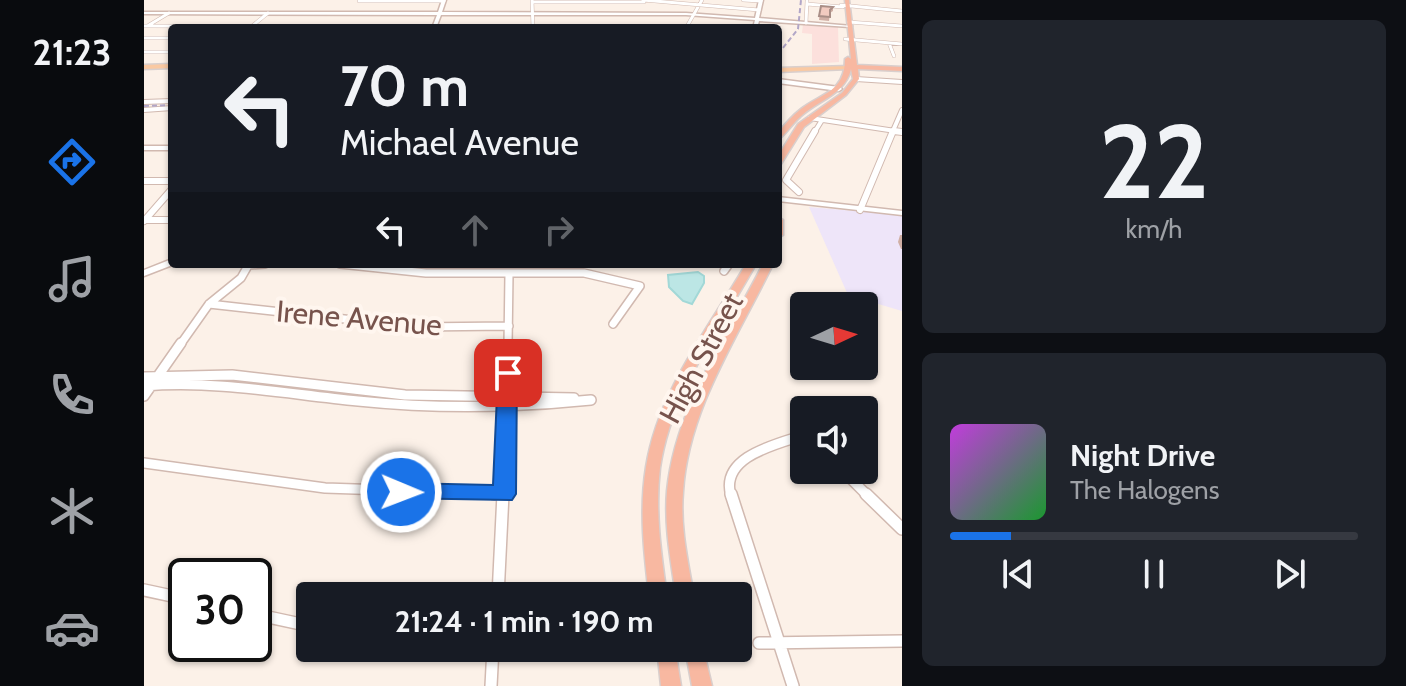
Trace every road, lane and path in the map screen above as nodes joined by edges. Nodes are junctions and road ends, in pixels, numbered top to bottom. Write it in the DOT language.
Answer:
graph roads {
  1 [pos="702,0"];
  2 [pos="743,0"];
  3 [pos="761,0"];
  4 [pos="360,1"];
  5 [pos="394,1"];
  6 [pos="444,1"];
  7 [pos="532,1"];
  8 [pos="578,1"];
  9 [pos="643,1"];
  10 [pos="653,2"];
  11 [pos="807,2"];
  12 [pos="844,4"];
  13 [pos="699,6"];
  14 [pos="759,10"];
  15 [pos="902,11"];
  16 [pos="144,13"];
  17 [pos="169,13"];
  18 [pos="268,13"];
  19 [pos="306,13"];
  20 [pos="340,13"];
  21 [pos="440,13"];
  22 [pos="387,14"];
  23 [pos="533,14"];
  24 [pos="583,14"];
  25 [pos="646,14"];
  26 [pos="693,15"];
  27 [pos="756,19"];
  28 [pos="806,23"];
  29 [pos="255,24"];
  30 [pos="296,24"];
  31 [pos="331,24"];
  32 [pos="436,24"];
  33 [pos="533,24"];
  34 [pos="587,24"];
  35 [pos="688,24"];
  36 [pos="755,24"];
  37 [pos="847,24"];
  38 [pos="145,26"];
  39 [pos="168,26"];
  40 [pos="902,26"];
  41 [pos="144,38"];
  42 [pos="168,38"];
  43 [pos="845,39"];
  44 [pos="853,40"];
  45 [pos="889,43"];
  46 [pos="902,44"];
  47 [pos="144,52"];
  48 [pos="168,52"];
  49 [pos="894,56"];
  50 [pos="168,66"];
  51 [pos="144,67"];
  52 [pos="853,67"];
  53 [pos="902,69"];
  54 [pos="782,70"];
  55 [pos="856,79"];
  56 [pos="782,82"];
  57 [pos="902,82"];
  58 [pos="839,89"];
  59 [pos="168,99"];
  60 [pos="144,102"];
  61 [pos="168,108"];
  62 [pos="154,109"];
  63 [pos="144,110"];
  64 [pos="902,110"];
  65 [pos="144,118"];
  66 [pos="810,118"];
  67 [pos="822,120"];
  68 [pos="893,131"];
  69 [pos="902,132"];
  70 [pos="782,133"];
  71 [pos="144,148"];
  72 [pos="168,148"];
  73 [pos="782,156"];
  74 [pos="144,181"];
  75 [pos="168,181"];
  76 [pos="799,192"];
  77 [pos="168,194"];
  78 [pos="782,200"];
  79 [pos="860,210"];
  80 [pos="902,213"];
  81 [pos="168,220"];
  82 [pos="144,221"];
  83 [pos="168,264"];
  84 [pos="247,268"];
  85 [pos="378,268"];
  86 [pos="749,268"];
  87 [pos="766,268"];
  88 [pos="144,273"];
  89 [pos="509,274"];
  90 [pos="209,304"];
  91 [pos="613,324"];
  92 [pos="509,326"];
  93 [pos="156,375"];
  94 [pos="146,383"];
  95 [pos="144,396"];
  96 [pos="507,401"];
  97 [pos="790,440"];
  98 [pos="144,463"];
  99 [pos="856,484"];
  100 [pos="504,494"];
  101 [pos="902,529"];
  102 [pos="499,582"];
  103 [pos="656,582"];
  104 [pos="683,582"];
  105 [pos="144,590"];
  106 [pos="168,595"];
  107 [pos="272,618"];
  108 [pos="296,623"];
  109 [pos="902,641"];
  110 [pos="779,642"];
  111 [pos="759,643"];
  112 [pos="492,662"];
  113 [pos="668,662"];
  114 [pos="697,662"];
  115 [pos="491,686"];
  116 [pos="671,686"];
  117 [pos="702,686"];
  118 [pos="793,686"];
  1 -- 13 [label="street"];
  2 -- 3 [label="street"];
  3 -- 14 [label="street"];
  4 -- 5 [label="street"];
  5 -- 6 [label="street"];
  5 -- 22 [label="street"];
  6 -- 21 [label="street"];
  7 -- 8 [label="street"];
  7 -- 23 [label="street"];
  8 -- 9 [label="street"];
  8 -- 24 [label="street"];
  9 -- 10 [label="street"];
  10 -- 13 [label="street"];
  10 -- 25 [label="street"];
  11 -- 12 [label="street"];
  11 -- 28 [label="street"];
  12 -- 15 [label="street"];
  12 -- 37 [label="highway"];
  13 -- 14 [label="street"];
  13 -- 26 [label="street"];
  14 -- 27 [label="street"];
  16 -- 17 [label="street"];
  17 -- 18 [label="street"];
  17 -- 38 [label="street"];
  18 -- 19 [label="street"];
  18 -- 29 [label="street"];
  19 -- 20 [label="street"];
  19 -- 30 [label="street"];
  20 -- 22 [label="street"];
  20 -- 31 [label="street"];
  21 -- 22 [label="street"];
  21 -- 23 [label="street"];
  21 -- 32 [label="street"];
  23 -- 24 [label="street"];
  23 -- 33 [label="street"];
  24 -- 25 [label="street"];
  24 -- 34 [label="street"];
  25 -- 26 [label="street"];
  26 -- 27 [label="street"];
  26 -- 35 [label="street"];
  27 -- 28 [label="street"];
  27 -- 36 [label="street"];
  28 -- 37 [label="street"];
  37 -- 40 [label="street"];
  37 -- 43 [label="highway"];
  37 -- 44 [label="highway"];
  38 -- 39 [label="street"];
  41 -- 42 [label="street"];
  43 -- 44 [label="street"];
  43 -- 52 [label="highway"];
  44 -- 45 [label="street"];
  44 -- 52 [label="highway"];
  45 -- 46 [label="street"];
  45 -- 49 [label="street"];
  47 -- 48 [label="street"];
  50 -- 51 [label="main road"];
  52 -- 53 [label="highway"];
  52 -- 54 [label="main road"];
  52 -- 55 [label="highway"];
  52 -- 58 [label="highway"];
  55 -- 57 [label="street"];
  55 -- 66 [label="highway"];
  56 -- 58 [label="street"];
  58 -- 70 [label="highway"];
  59 -- 60 [label="street"];
  61 -- 62 [label="street"];
  62 -- 63 [label="street"];
  62 -- 65 [label="street"];
  64 -- 68 [label="street"];
  66 -- 67 [label="street"];
  66 -- 73 [label="highway"];
  67 -- 68 [label="street"];
  67 -- 76 [label="street"];
  68 -- 69 [label="street"];
  68 -- 79 [label="street"];
  71 -- 72 [label="street"];
  74 -- 75 [label="street"];
  77 -- 82 [label="street"];
  78 -- 79 [label="street"];
  79 -- 80 [label="street"];
  81 -- 82 [label="street"];
  83 -- 88 [label="street"];
  84 -- 90 [label="street"];
  85 -- 89 [label="street"];
  86 -- 103 [label="highway, High Street"];
  87 -- 104 [label="highway, High Street"];
  89 -- 91 [label="street"];
  89 -- 92 [label="street"];
  90 -- 92 [label="street, Irene Avenue"];
  90 -- 93 [label="street"];
  92 -- 96 [label="street"];
  93 -- 94 [label="street"];
  93 -- 96 [label="street"];
  94 -- 95 [label="street"];
  94 -- 96 [label="street"];
  96 -- 96 [label="street"];
  96 -- 100 [label="street"];
  97 -- 110 [label="street"];
  98 -- 100 [label="street"];
  99 -- 101 [label="street"];
  100 -- 102 [label="street"];
  105 -- 106 [label="street"];
  107 -- 108 [label="street"];
  109 -- 110 [label="street"];
  110 -- 111 [label="street"];
  110 -- 118 [label="street"];
  112 -- 115 [label="street"];
  113 -- 116 [label="highway"];
  114 -- 117 [label="highway"];
}
